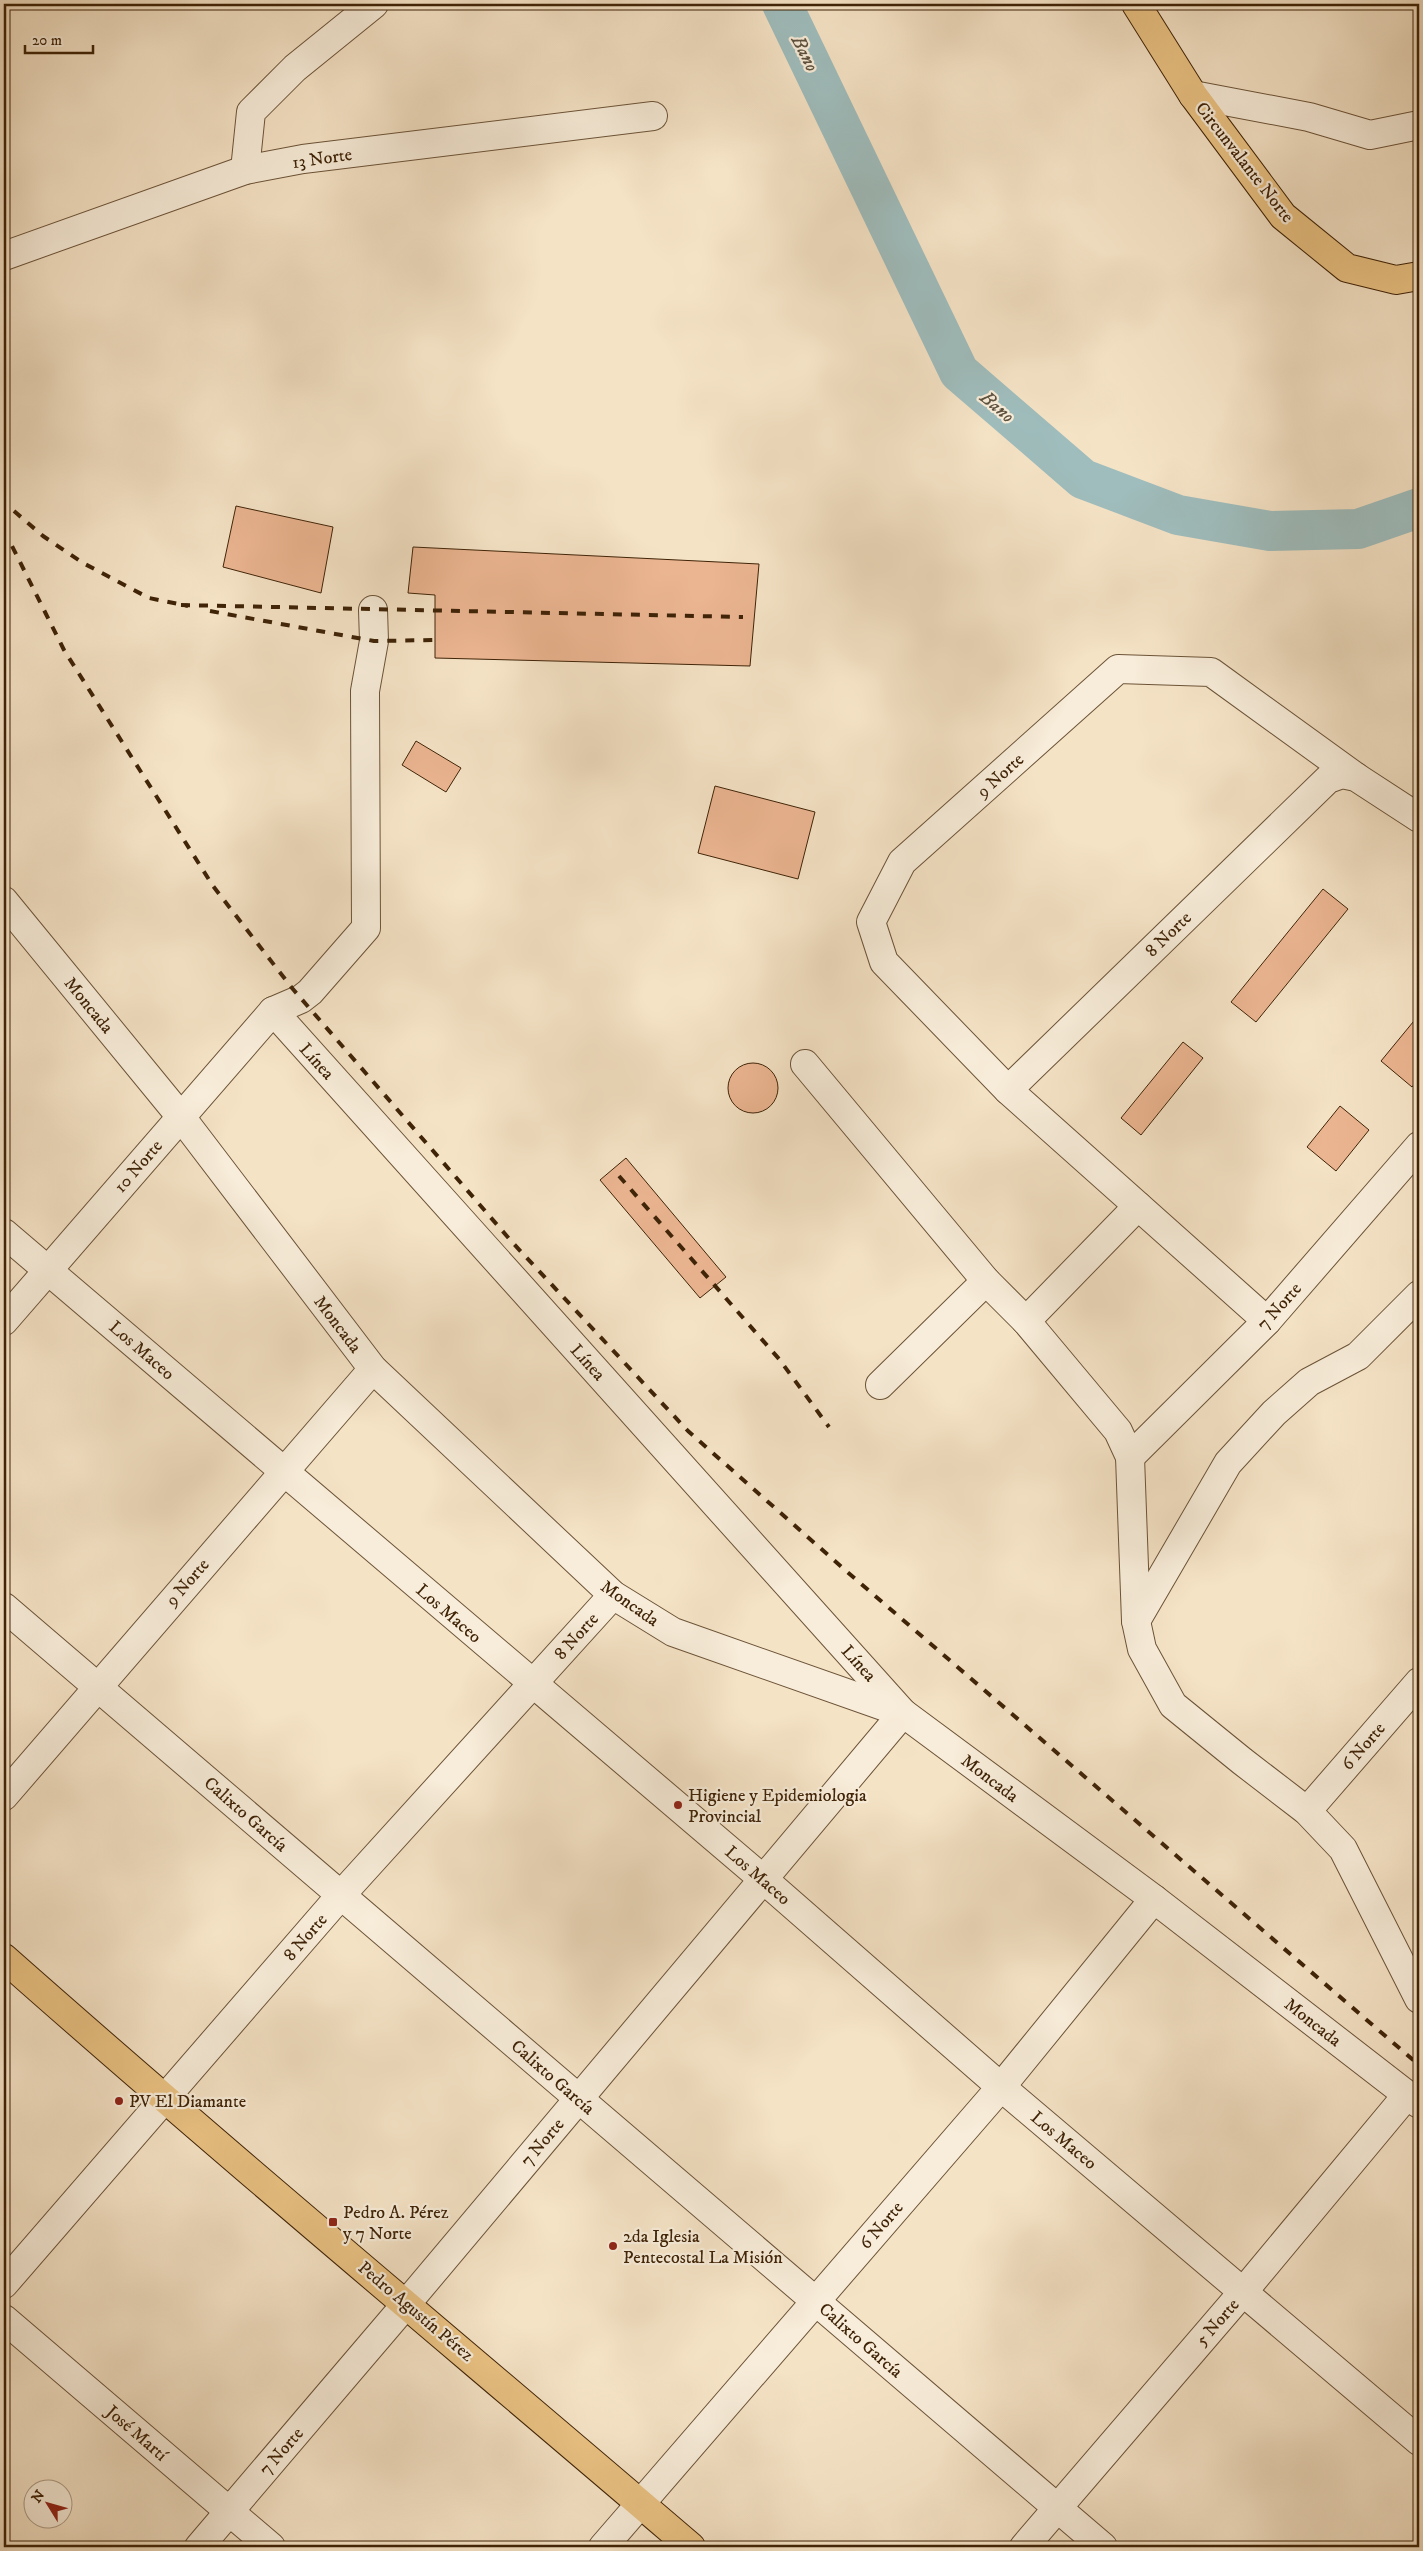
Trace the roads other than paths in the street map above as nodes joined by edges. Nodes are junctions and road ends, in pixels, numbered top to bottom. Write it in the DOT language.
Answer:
graph roads {
  1 [pos="374,4"];
  2 [pos="1136,4"];
  3 [pos="1192,95"];
  4 [pos="653,116"];
  5 [pos="1419,125"];
  6 [pos="245,170"];
  7 [pos="4,256"];
  8 [pos="1419,276"];
  9 [pos="373,610"];
  10 [pos="1356,777"];
  11 [pos="1419,818"];
  12 [pos="4,901"];
  13 [pos="273,1011"];
  14 [pos="805,1064"];
  15 [pos="1008,1090"];
  16 [pos="181,1117"];
  17 [pos="1419,1146"];
  18 [pos="1138,1206"];
  19 [pos="4,1233"];
  20 [pos="48,1270"];
  21 [pos="986,1282"];
  22 [pos="1419,1295"];
  23 [pos="4,1321"];
  24 [pos="1026,1321"];
  25 [pos="1267,1321"];
  26 [pos="373,1369"];
  27 [pos="880,1385"];
  28 [pos="1130,1457"];
  29 [pos="283,1471"];
  30 [pos="613,1595"];
  31 [pos="4,1607"];
  32 [pos="1136,1621"];
  33 [pos="1419,1682"];
  34 [pos="533,1685"];
  35 [pos="97,1687"];
  36 [pos="903,1713"];
  37 [pos="4,1796"];
  38 [pos="1307,1810"];
  39 [pos="764,1879"];
  40 [pos="341,1895"];
  41 [pos="1154,1899"];
  42 [pos="4,1958"];
  43 [pos="1419,1999"];
  44 [pos="1001,2087"];
  45 [pos="163,2098"];
  46 [pos="578,2099"];
  47 [pos="1413,2100"];
  48 [pos="4,2284"];
  49 [pos="1244,2292"];
  50 [pos="815,2301"];
  51 [pos="408,2303"];
  52 [pos="4,2319"];
  53 [pos="1419,2442"];
  54 [pos="640,2503"];
  55 [pos="1056,2508"];
  56 [pos="229,2512"];
  57 [pos="199,2547"];
  58 [pos="271,2547"];
  59 [pos="603,2547"];
  60 [pos="691,2547"];
  61 [pos="1024,2547"];
  62 [pos="1103,2547"];
  1 -- 6 [label="street"];
  2 -- 3 [label="main road, Circunvalante Norte"];
  3 -- 5 [label="street"];
  3 -- 8 [label="main road, Circunvalante Norte"];
  4 -- 6 [label="street, 13 Norte"];
  6 -- 7 [label="street, 13 Norte"];
  9 -- 13 [label="street"];
  10 -- 11 [label="street, 9 Norte"];
  10 -- 15 [label="street, 8 Norte"];
  10 -- 15 [label="street, 9 Norte"];
  12 -- 16 [label="street, Moncada"];
  13 -- 16 [label="street, 10 Norte"];
  13 -- 36 [label="street, Línea"];
  14 -- 21 [label="street"];
  15 -- 18 [label="street"];
  16 -- 20 [label="street, 10 Norte"];
  16 -- 26 [label="street, Moncada"];
  17 -- 25 [label="street, 7 Norte"];
  18 -- 24 [label="street"];
  18 -- 25 [label="street"];
  19 -- 20 [label="street, Los Maceo"];
  20 -- 23 [label="street, 10 Norte"];
  20 -- 29 [label="street, Los Maceo"];
  21 -- 24 [label="street"];
  21 -- 27 [label="street"];
  22 -- 32 [label="street"];
  24 -- 28 [label="street"];
  25 -- 28 [label="street, 7 Norte"];
  26 -- 29 [label="street, 9 Norte"];
  26 -- 30 [label="street, Moncada"];
  28 -- 32 [label="street"];
  29 -- 34 [label="street, Los Maceo"];
  29 -- 35 [label="street, 9 Norte"];
  30 -- 34 [label="street, 8 Norte"];
  30 -- 36 [label="street, Moncada"];
  31 -- 35 [label="street, Calixto García"];
  32 -- 38 [label="street"];
  33 -- 38 [label="street, 6 Norte"];
  34 -- 39 [label="street, Los Maceo"];
  34 -- 40 [label="street, 8 Norte"];
  35 -- 37 [label="street, 9 Norte"];
  35 -- 40 [label="street, Calixto García"];
  36 -- 39 [label="street, 7 Norte"];
  36 -- 41 [label="street, Moncada"];
  38 -- 43 [label="street"];
  39 -- 44 [label="street, Los Maceo"];
  39 -- 46 [label="street, 7 Norte"];
  40 -- 45 [label="street, 8 Norte"];
  40 -- 46 [label="street, Calixto García"];
  41 -- 44 [label="street, 6 Norte"];
  41 -- 47 [label="street, Moncada"];
  42 -- 45 [label="main road, Pedro Agustín Pérez"];
  44 -- 49 [label="street, Los Maceo"];
  44 -- 50 [label="street, 6 Norte"];
  45 -- 48 [label="street, 8 Norte"];
  45 -- 51 [label="main road, Pedro Agustín Pérez"];
  46 -- 50 [label="street, Calixto García"];
  46 -- 51 [label="street, 7 Norte"];
  47 -- 49 [label="street, 5 Norte"];
  49 -- 53 [label="street, Los Maceo"];
  49 -- 55 [label="street, 5 Norte"];
  50 -- 54 [label="street, 6 Norte"];
  50 -- 55 [label="street, Calixto García"];
  51 -- 54 [label="main road, Pedro Agustín Pérez"];
  51 -- 56 [label="street, 7 Norte"];
  52 -- 56 [label="street, José Martí"];
  54 -- 59 [label="street, 6 Norte"];
  54 -- 60 [label="main road, Pedro Agustín Pérez"];
  55 -- 61 [label="street, 5 Norte"];
  55 -- 62 [label="street, Calixto García"];
  56 -- 57 [label="street, 7 Norte"];
  56 -- 58 [label="street, José Martí"];
}
